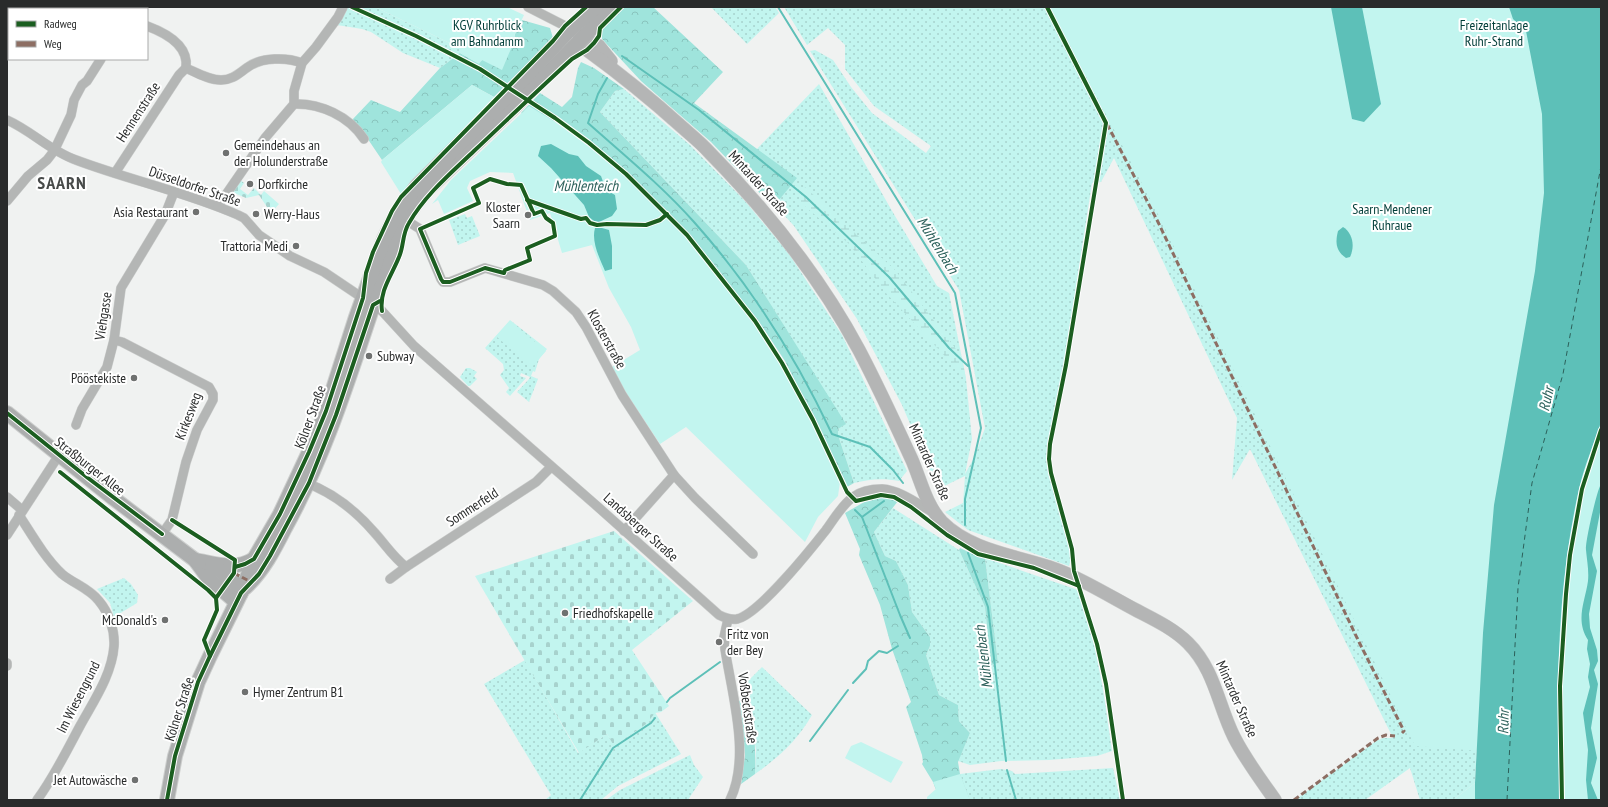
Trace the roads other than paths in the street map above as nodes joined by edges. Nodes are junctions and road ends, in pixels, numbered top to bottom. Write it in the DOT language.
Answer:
graph roads {
  1 [pos="342,7"];
  2 [pos="528,7"];
  3 [pos="596,7"];
  4 [pos="613,7"];
  5 [pos="148,26"];
  6 [pos="576,34"];
  7 [pos="100,60"];
  8 [pos="302,62"];
  9 [pos="186,68"];
  10 [pos="294,104"];
  11 [pos="7,120"];
  12 [pos="364,139"];
  13 [pos="54,151"];
  14 [pos="115,173"];
  15 [pos="174,192"];
  16 [pos="9,198"];
  17 [pos="218,206"];
  18 [pos="400,217"];
  19 [pos="368,302"];
  20 [pos="114,340"];
  21 [pos="7,413"];
  22 [pos="76,425"];
  23 [pos="59,455"];
  24 [pos="551,467"];
  25 [pos="674,475"];
  26 [pos="303,481"];
  27 [pos="924,492"];
  28 [pos="7,497"];
  29 [pos="906,497"];
  30 [pos="21,512"];
  31 [pos="935,513"];
  32 [pos="624,531"];
  33 [pos="162,534"];
  34 [pos="7,535"];
  35 [pos="753,554"];
  36 [pos="254,559"];
  37 [pos="195,560"];
  38 [pos="210,563"];
  39 [pos="406,567"];
  40 [pos="390,579"];
  41 [pos="238,598"];
  42 [pos="728,619"];
  43 [pos="37,800"];
  44 [pos="166,800"];
  45 [pos="730,800"];
  46 [pos="1274,800"];
  1 -- 8 [label="street"];
  2 -- 6 [label="street, Mintarder Straße"];
  3 -- 6 [label="main road"];
  4 -- 6 [label="main road"];
  5 -- 9 [label="street"];
  6 -- 18 [label="main road, Kölner Straße"];
  6 -- 27 [label="main road, Mintarder Straße"];
  7 -- 13 [label="street"];
  8 -- 9 [label="street"];
  8 -- 10 [label="street"];
  9 -- 14 [label="street, Hennenstraße"];
  10 -- 12 [label="street"];
  10 -- 17 [label="street"];
  11 -- 13 [label="street, Düsseldorfer Straße"];
  13 -- 14 [label="street, Düsseldorfer Straße"];
  13 -- 16 [label="street"];
  14 -- 15 [label="street, Düsseldorfer Straße"];
  15 -- 17 [label="street, Düsseldorfer Straße"];
  15 -- 20 [label="street, Viehgasse"];
  17 -- 19 [label="street, Düsseldorfer Straße"];
  18 -- 19 [label="main road, Kölner Straße"];
  18 -- 25 [label="street, Klosterstraße"];
  19 -- 24 [label="street, Landsberger Straße"];
  19 -- 26 [label="main road, Kölner Straße"];
  20 -- 22 [label="street, Viehgasse"];
  20 -- 33 [label="street, Kirkesweg"];
  21 -- 23 [label="main road, Straßburger Allee"];
  23 -- 30 [label="street"];
  23 -- 33 [label="main road, Straßburger Allee"];
  24 -- 32 [label="street, Landsberger Straße"];
  24 -- 39 [label="street, Sommerfeld"];
  25 -- 32 [label="street"];
  25 -- 35 [label="street, Klosterstraße"];
  26 -- 36 [label="main road, Kölner Straße"];
  26 -- 39 [label="street"];
  26 -- 41 [label="main road, Kölner Straße"];
  27 -- 29 [label="street"];
  27 -- 31 [label="main road, Mintarder Straße"];
  28 -- 30 [label="street, Im Wiesengrund"];
  29 -- 31 [label="street"];
  29 -- 42 [label="street"];
  30 -- 34 [label="street"];
  30 -- 43 [label="street, Im Wiesengrund"];
  31 -- 46 [label="main road, Mintarder Straße"];
  32 -- 42 [label="street, Landsberger Straße"];
  33 -- 37 [label="main road, Straßburger Allee"];
  36 -- 38 [label="main road"];
  36 -- 41 [label="main road, Kölner Straße"];
  37 -- 38 [label="main road, Straßburger Allee"];
  37 -- 41 [label="main road, Straßburger Allee"];
  38 -- 41 [label="main road, Straßburger Allee"];
  39 -- 40 [label="street, Sommerfeld"];
  41 -- 44 [label="main road, Kölner Straße"];
  42 -- 45 [label="street, Voßbeckstraße"];
}
